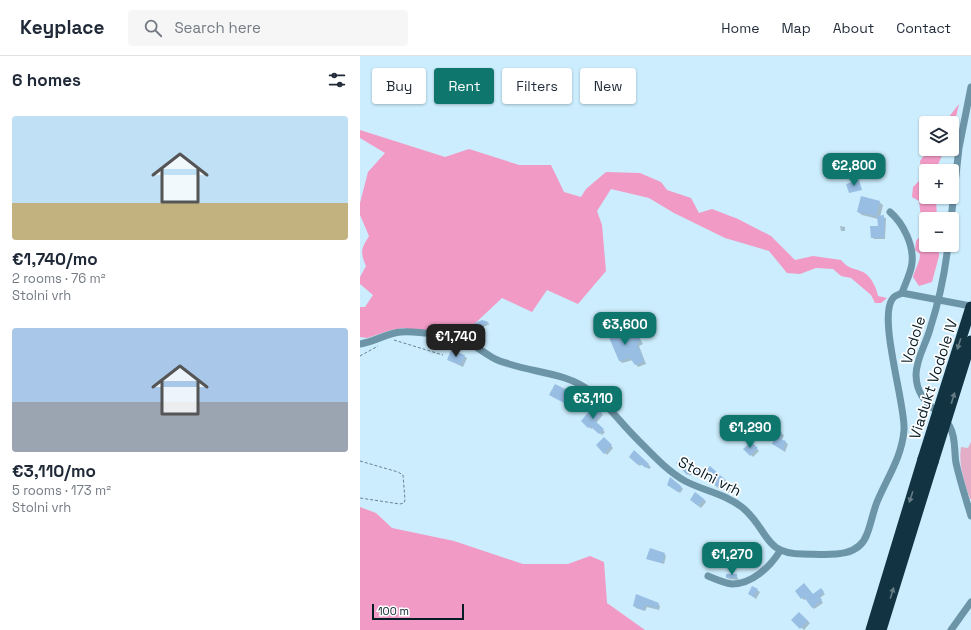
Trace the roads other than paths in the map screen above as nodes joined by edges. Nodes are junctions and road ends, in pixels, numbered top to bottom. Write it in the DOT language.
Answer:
graph roads {
  1 [pos="971,88"];
  2 [pos="890,212"];
  3 [pos="951,212"];
  4 [pos="947,252"];
  5 [pos="902,293"];
  6 [pos="938,300"];
  7 [pos="971,307"];
  8 [pos="971,341"];
  9 [pos="360,344"];
  10 [pos="928,461"];
  11 [pos="971,516"];
  12 [pos="780,551"];
  13 [pos="708,576"];
  14 [pos="971,602"];
  15 [pos="871,630"];
  16 [pos="881,630"];
  17 [pos="951,630"];
  1 -- 3 [label="street"];
  2 -- 5 [label="street"];
  4 -- 6 [label="street, Vodole"];
  5 -- 6 [label="street"];
  5 -- 12 [label="street"];
  6 -- 7 [label="street, Vodole"];
  6 -- 11 [label="street, Vodole"];
  7 -- 10 [label="highway, Viadukt Vodole IV, one-way, bridge"];
  10 -- 8 [label="highway, Viadukt Vodole IV, one-way, bridge"];
  9 -- 12 [label="street, Stolni vrh"];
  10 -- 15 [label="highway, one-way"];
  16 -- 10 [label="highway, one-way"];
  12 -- 13 [label="street"];
  14 -- 17 [label="street"];
}
